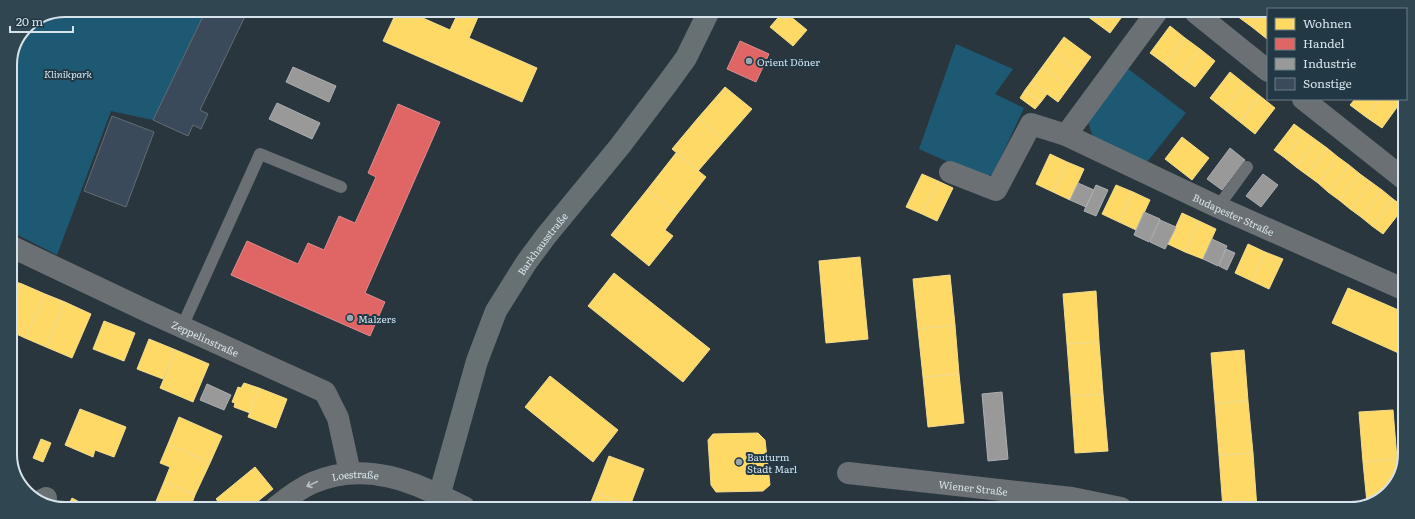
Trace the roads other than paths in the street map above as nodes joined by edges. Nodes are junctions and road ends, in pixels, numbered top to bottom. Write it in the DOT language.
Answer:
graph roads {
  1 [pos="706,17"];
  2 [pos="1152,17"];
  3 [pos="1201,17"];
  4 [pos="1267,70"];
  5 [pos="1304,100"];
  6 [pos="1066,135"];
  7 [pos="1247,167"];
  8 [pos="950,172"];
  9 [pos="1398,174"];
  10 [pos="341,187"];
  11 [pos="1218,207"];
  12 [pos="17,249"];
  13 [pos="1398,287"];
  14 [pos="182,327"];
  15 [pos="350,474"];
  16 [pos="848,474"];
  17 [pos="438,501"];
  18 [pos="281,502"];
  19 [pos="1092,502"];
  1 -- 17 [label="main road, Barkhausstraße"];
  2 -- 6 [label="street"];
  3 -- 4 [label="street"];
  5 -- 9 [label="street"];
  6 -- 8 [label="street, Budapester Straße"];
  6 -- 11 [label="street, Budapester Straße"];
  7 -- 11 [label="lane"];
  10 -- 14 [label="lane"];
  11 -- 13 [label="street, Budapester Straße"];
  12 -- 14 [label="street, Zeppelinstraße"];
  14 -- 15 [label="street, Zeppelinstraße"];
  15 -- 17 [label="street, Loestraße"];
  15 -- 18 [label="street, Loestraße, one-way"];
  16 -- 19 [label="street, Wiener Straße"];
}
